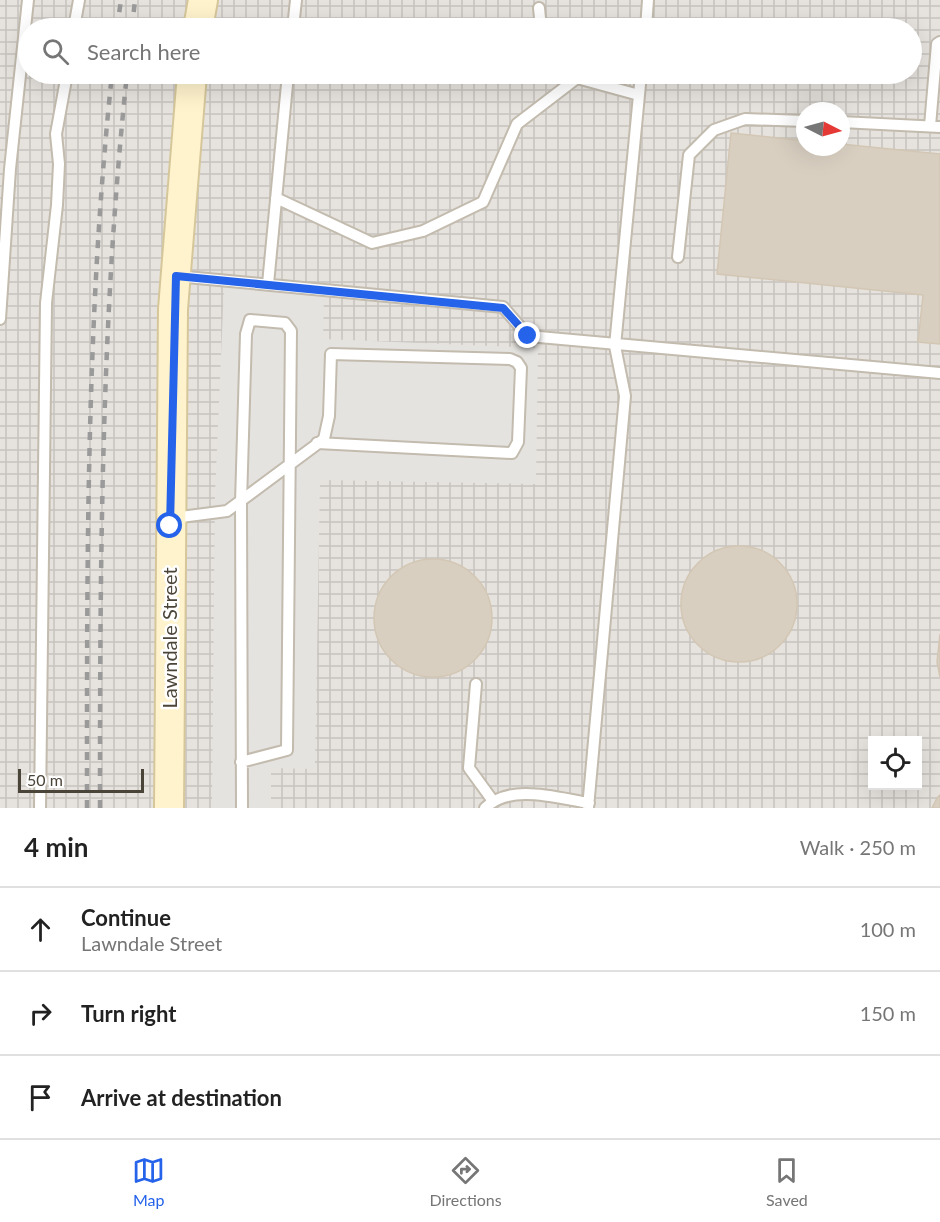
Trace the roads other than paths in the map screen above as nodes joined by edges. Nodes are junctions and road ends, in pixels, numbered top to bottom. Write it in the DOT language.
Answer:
graph roads {
  1 [pos="28,0"];
  2 [pos="79,0"];
  3 [pos="203,0"];
  4 [pos="296,0"];
  5 [pos="648,0"];
  6 [pos="538,8"];
  7 [pos="26,18"];
  8 [pos="76,18"];
  9 [pos="200,18"];
  10 [pos="294,18"];
  11 [pos="540,18"];
  12 [pos="647,18"];
  13 [pos="940,42"];
  14 [pos="19,84"];
  15 [pos="65,84"];
  16 [pos="191,84"];
  17 [pos="287,84"];
  18 [pos="565,84"];
  19 [pos="602,84"];
  20 [pos="640,84"];
  21 [pos="639,95"];
  22 [pos="796,121"];
  23 [pos="850,122"];
  24 [pos="935,127"];
  25 [pos="276,198"];
  26 [pos="678,257"];
  27 [pos="176,276"];
  28 [pos="268,284"];
  29 [pos="0,319"];
  30 [pos="615,346"];
  31 [pos="940,373"];
  32 [pos="317,444"];
  33 [pos="289,466"];
  34 [pos="241,502"];
  35 [pos="170,519"];
  36 [pos="476,684"];
  37 [pos="242,762"];
  38 [pos="489,804"];
  39 [pos="589,805"];
  40 [pos="40,808"];
  41 [pos="169,808"];
  42 [pos="242,808"];
  1 -- 7 [label="lane"];
  2 -- 8 [label="lane"];
  3 -- 9 [label="main road"];
  4 -- 10 [label="lane"];
  5 -- 12 [label="lane"];
  6 -- 11 [label="lane"];
  13 -- 24 [label="lane"];
  14 -- 29 [label="lane"];
  15 -- 40 [label="lane"];
  16 -- 27 [label="main road, Lawndale Street"];
  17 -- 25 [label="lane"];
  18 -- 25 [label="lane"];
  19 -- 21 [label="lane"];
  20 -- 21 [label="lane"];
  21 -- 30 [label="lane"];
  22 -- 26 [label="lane"];
  23 -- 24 [label="lane"];
  25 -- 28 [label="lane"];
  27 -- 28 [label="lane"];
  27 -- 35 [label="main road, Lawndale Street"];
  28 -- 30 [label="lane"];
  30 -- 31 [label="lane"];
  30 -- 39 [label="lane"];
  32 -- 32 [label="lane"];
  32 -- 33 [label="lane"];
  33 -- 34 [label="lane"];
  33 -- 34 [label="lane"];
  33 -- 37 [label="lane"];
  34 -- 35 [label="lane"];
  34 -- 37 [label="lane"];
  35 -- 41 [label="main road, Lawndale Street"];
  36 -- 38 [label="lane"];
  37 -- 42 [label="lane"];
  38 -- 39 [label="lane"];
}
